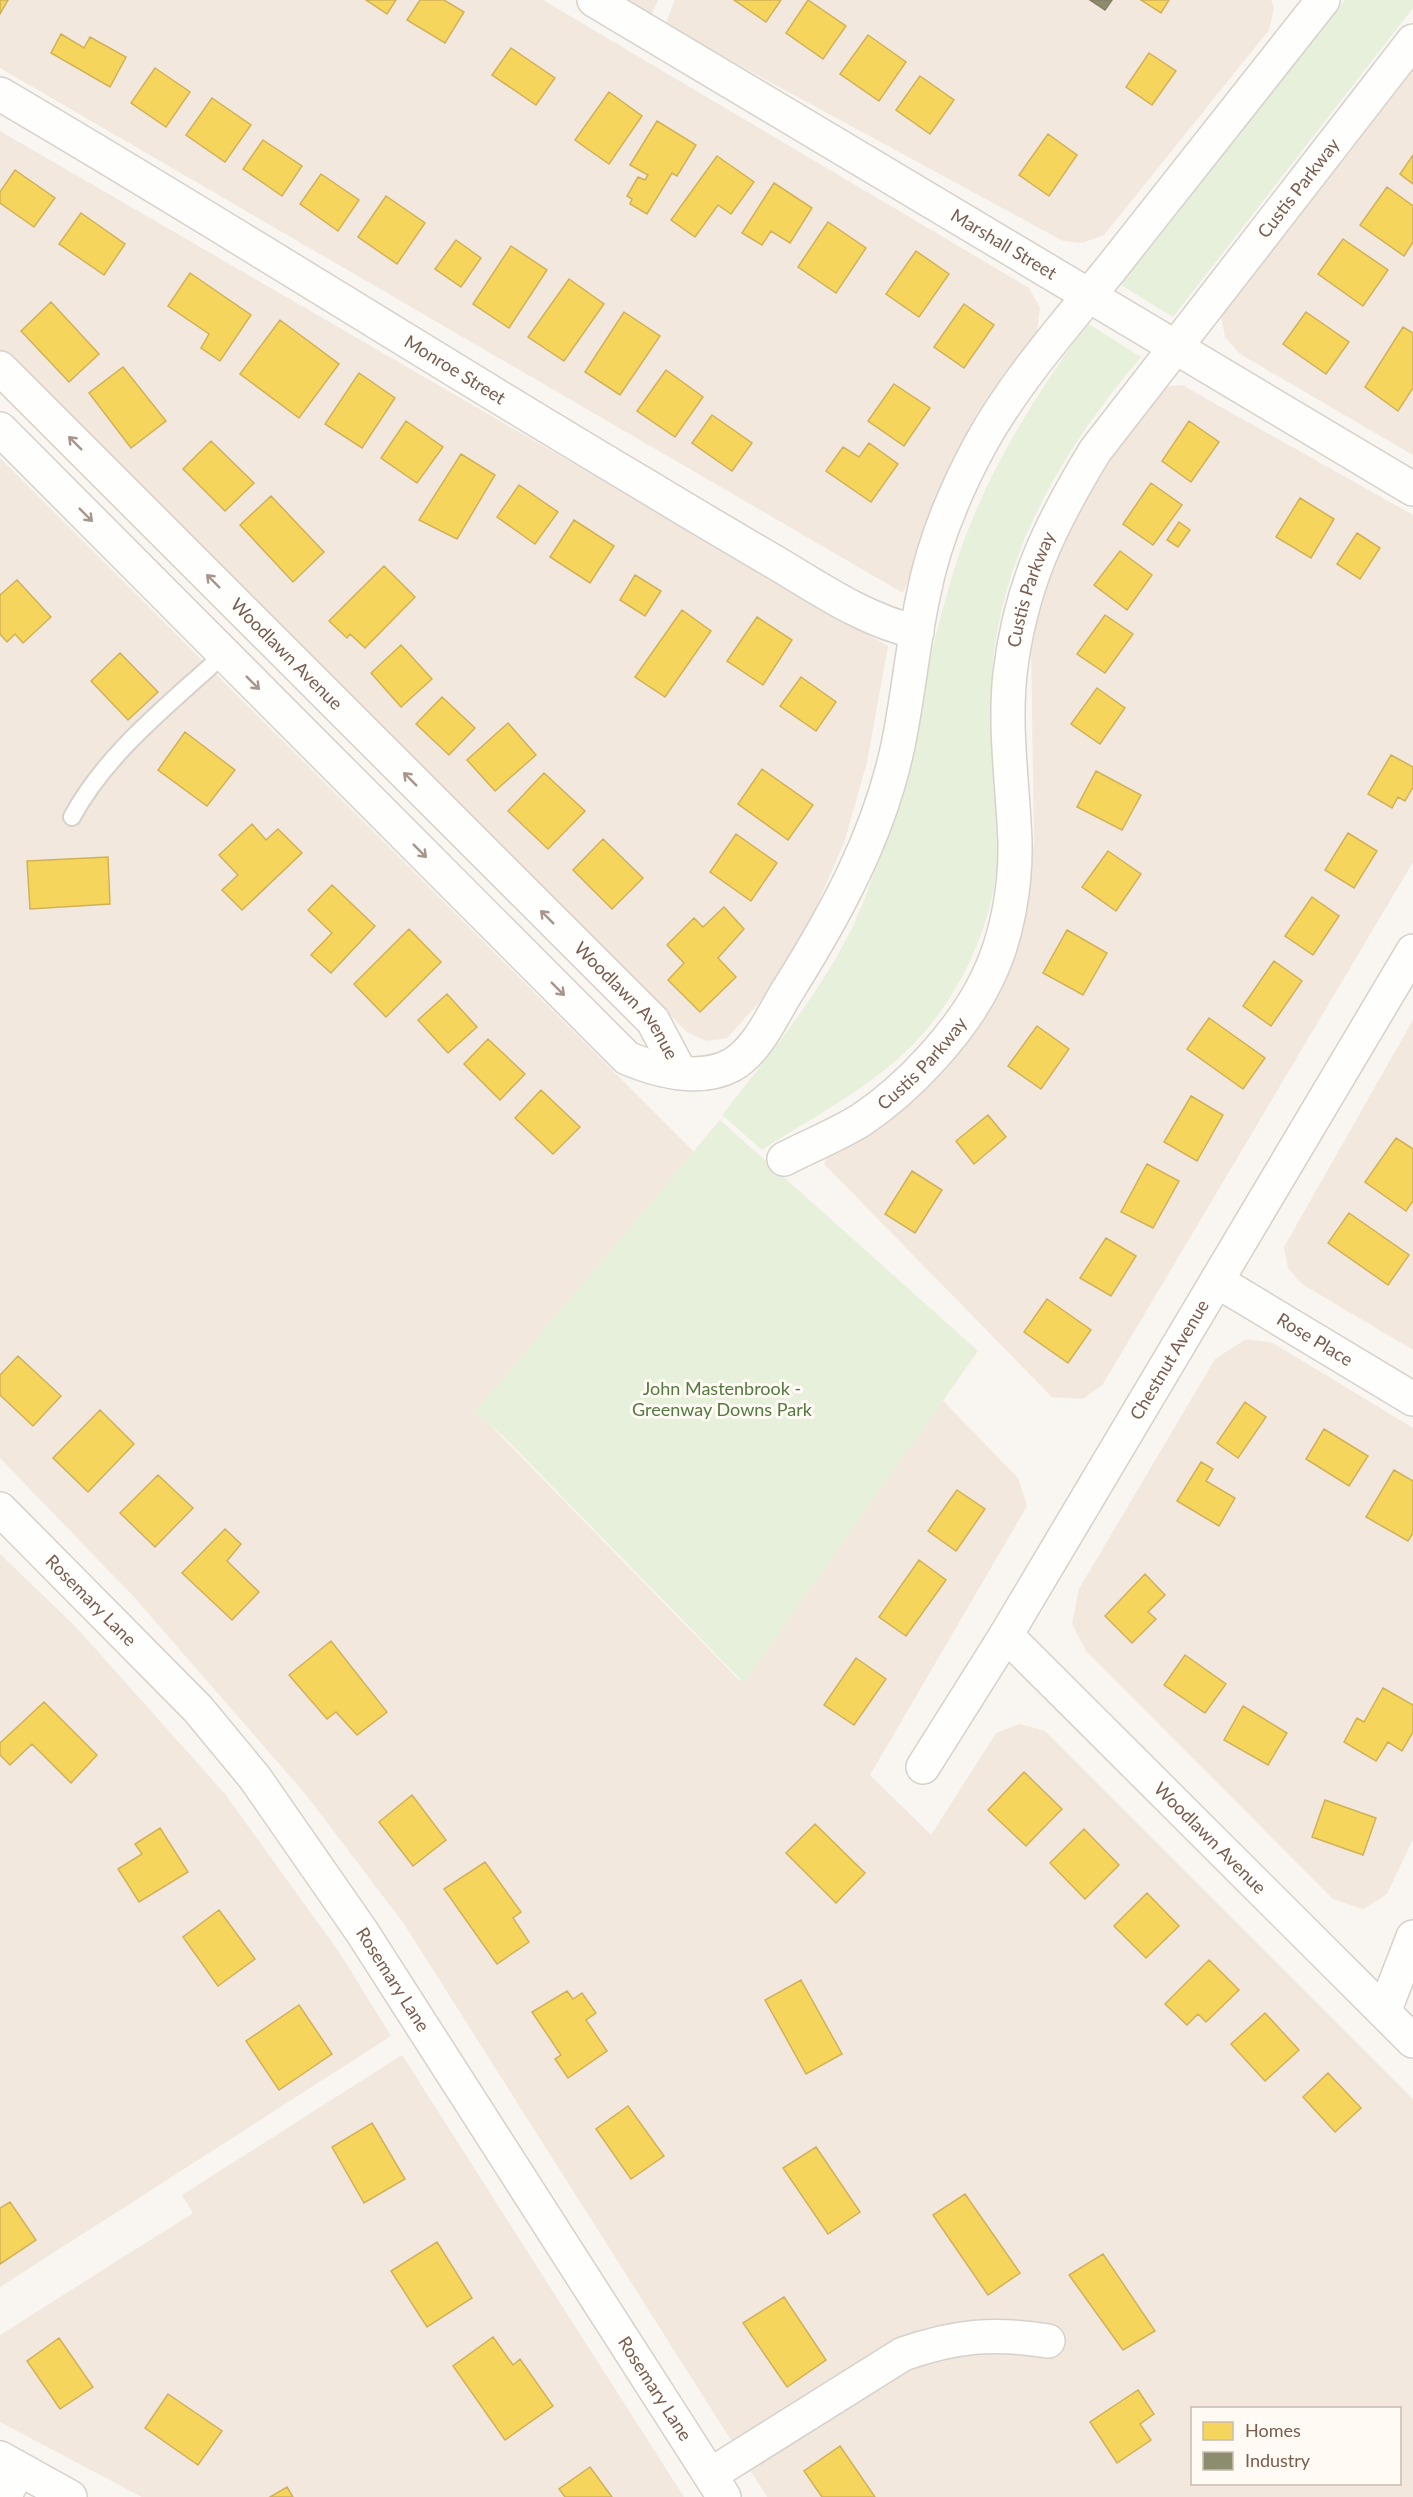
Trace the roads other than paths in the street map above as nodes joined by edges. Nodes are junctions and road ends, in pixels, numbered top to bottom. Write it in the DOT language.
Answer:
graph roads {
  1 [pos="594,0"];
  2 [pos="1323,0"];
  3 [pos="1413,41"];
  4 [pos="0,94"];
  5 [pos="1089,295"];
  6 [pos="1176,346"];
  7 [pos="0,368"];
  8 [pos="0,429"];
  9 [pos="1413,489"];
  10 [pos="179,546"];
  11 [pos="147,576"];
  12 [pos="917,632"];
  13 [pos="224,654"];
  14 [pos="72,817"];
  15 [pos="1413,951"];
  16 [pos="680,1072"];
  17 [pos="784,1159"];
  18 [pos="1217,1281"];
  19 [pos="1413,1399"];
  20 [pos="0,1509"];
  21 [pos="1005,1635"];
  22 [pos="923,1767"];
  23 [pos="1413,1937"];
  24 [pos="1384,2012"];
  25 [pos="1413,2041"];
  26 [pos="1048,2341"];
  27 [pos="9,2463"];
  28 [pos="717,2486"];
  29 [pos="4,2497"];
  30 [pos="70,2497"];
  1 -- 5 [label="street, Marshall Street"];
  2 -- 5 [label="street"];
  3 -- 6 [label="street, Custis Parkway"];
  4 -- 12 [label="street, Monroe Street"];
  5 -- 6 [label="street, Marshall Street"];
  5 -- 12 [label="street"];
  6 -- 9 [label="street, Marshall Street"];
  6 -- 17 [label="street, Custis Parkway"];
  10 -- 7 [label="street, Woodlawn Avenue, one-way"];
  8 -- 11 [label="street, Woodlawn Avenue, one-way"];
  10 -- 11 [label="street"];
  16 -- 10 [label="street, Woodlawn Avenue, one-way"];
  11 -- 13 [label="street, Woodlawn Avenue"];
  12 -- 16 [label="street"];
  13 -- 14 [label="lane"];
  13 -- 16 [label="street, Woodlawn Avenue, one-way"];
  15 -- 18 [label="street, Chestnut Avenue"];
  18 -- 19 [label="street, Rose Place"];
  18 -- 21 [label="street, Chestnut Avenue"];
  20 -- 28 [label="street, Rosemary Lane"];
  21 -- 22 [label="street, Chestnut Avenue"];
  21 -- 24 [label="street, Woodlawn Avenue"];
  23 -- 24 [label="street"];
  24 -- 25 [label="street, Woodlawn Avenue"];
  26 -- 28 [label="street"];
  27 -- 29 [label="street"];
  27 -- 30 [label="street"];
}
